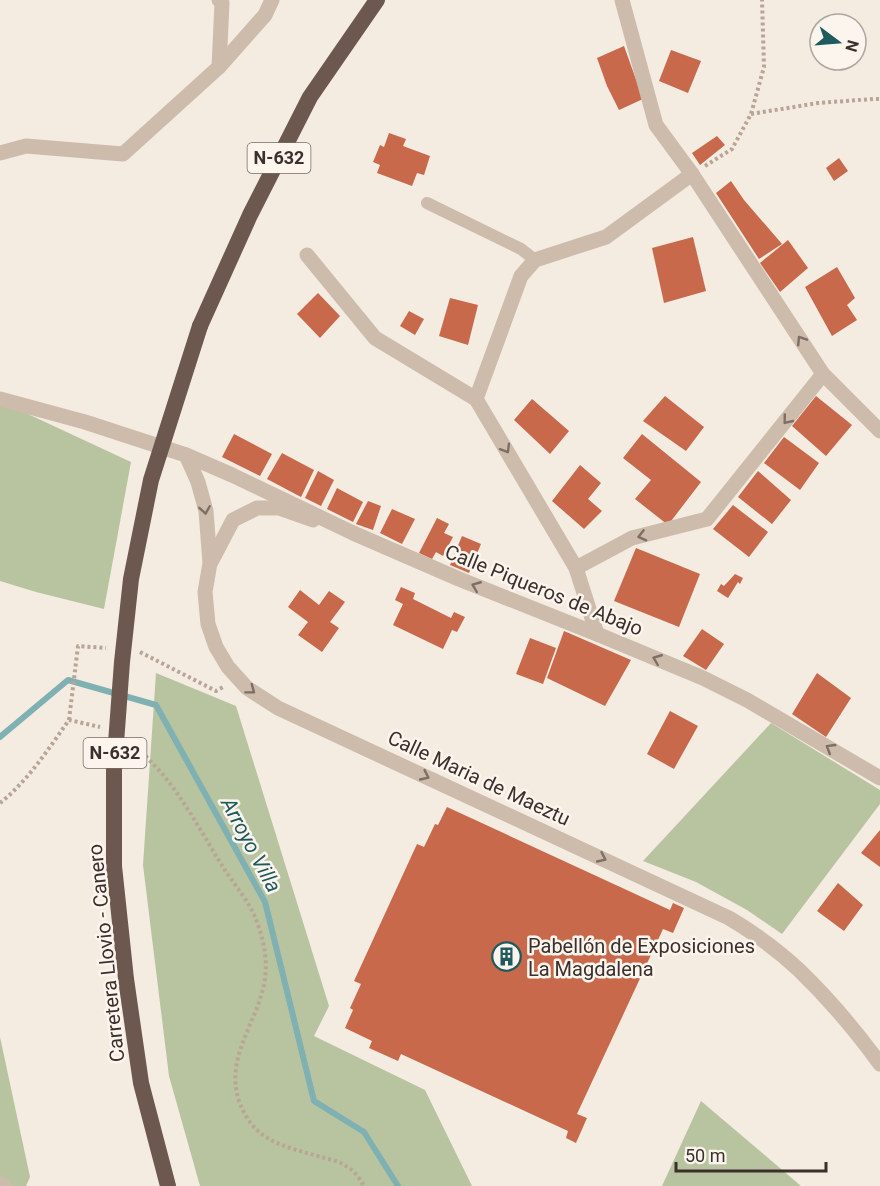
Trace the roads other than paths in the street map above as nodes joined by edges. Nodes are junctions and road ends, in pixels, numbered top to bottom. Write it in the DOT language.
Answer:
graph roads {
  1 [pos="219,0"];
  2 [pos="272,0"];
  3 [pos="377,0"];
  4 [pos="622,0"];
  5 [pos="219,68"];
  6 [pos="0,153"];
  7 [pos="692,174"];
  8 [pos="427,203"];
  9 [pos="307,255"];
  10 [pos="535,260"];
  11 [pos="823,374"];
  12 [pos="0,399"];
  13 [pos="476,399"];
  14 [pos="880,431"];
  15 [pos="186,455"];
  16 [pos="353,533"];
  17 [pos="210,562"];
  18 [pos="576,568"];
  19 [pos="597,634"];
  20 [pos="880,778"];
  21 [pos="880,1064"];
  22 [pos="168,1186"];
  1 -- 5 [label="street"];
  2 -- 5 [label="street"];
  3 -- 22 [label="highway, Carretera Llovio - Canero / N-632, bridge"];
  4 -- 7 [label="street"];
  5 -- 6 [label="street"];
  7 -- 10 [label="street"];
  11 -- 7 [label="street, one-way"];
  8 -- 10 [label="lane"];
  9 -- 13 [label="street"];
  10 -- 13 [label="street"];
  11 -- 14 [label="street"];
  11 -- 18 [label="street, one-way"];
  12 -- 15 [label="street, Calle Piqueros de Abajo"];
  13 -- 18 [label="street, one-way"];
  15 -- 16 [label="street, Calle Piqueros de Abajo"];
  15 -- 17 [label="street, Calle Maria de Maeztu, one-way"];
  16 -- 17 [label="street"];
  19 -- 16 [label="street, Calle Piqueros de Abajo, one-way"];
  17 -- 21 [label="street, Calle Maria de Maeztu, one-way"];
  18 -- 19 [label="street"];
  20 -- 19 [label="street, Calle Piqueros de Abajo, one-way"];
}
